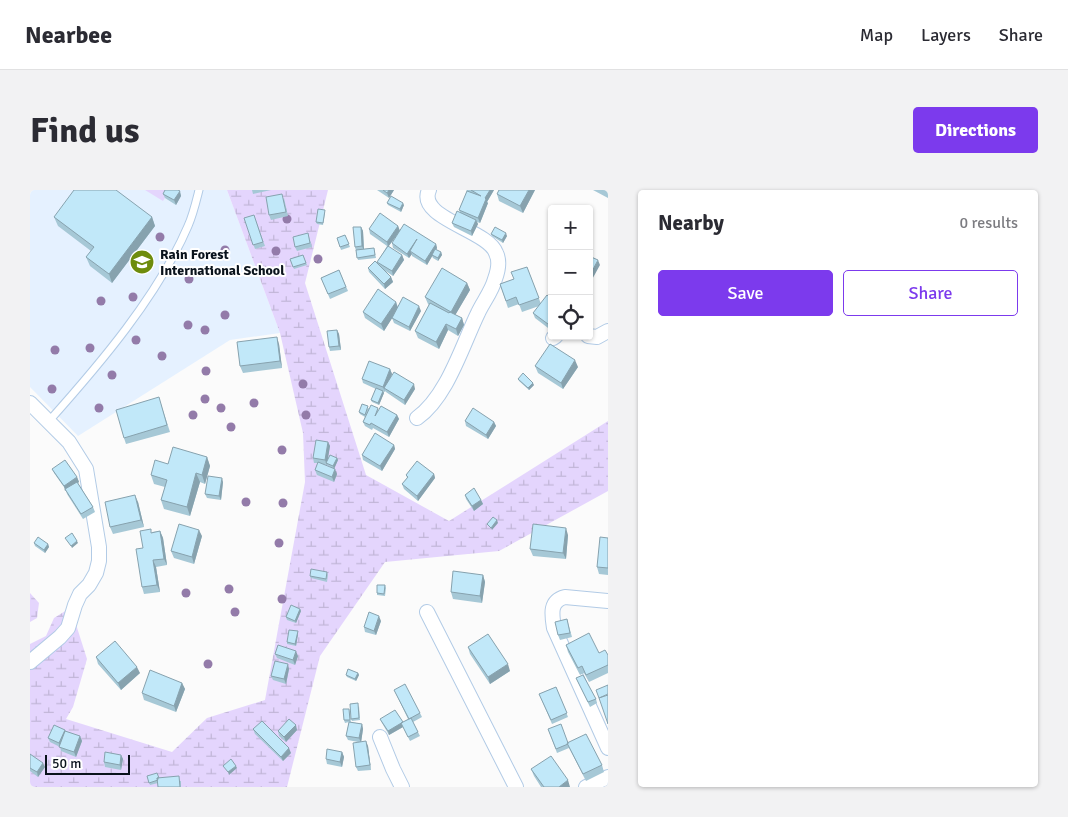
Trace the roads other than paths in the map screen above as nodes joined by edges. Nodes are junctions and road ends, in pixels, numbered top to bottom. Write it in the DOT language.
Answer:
graph roads {
  1 [pos="199,190"];
  2 [pos="429,190"];
  3 [pos="608,330"];
  4 [pos="593,336"];
  5 [pos="30,403"];
  6 [pos="417,418"];
  7 [pos="49,421"];
  8 [pos="608,601"];
  9 [pos="427,612"];
  10 [pos="30,662"];
  11 [pos="380,737"];
  12 [pos="608,748"];
  13 [pos="608,776"];
  14 [pos="402,787"];
  15 [pos="516,787"];
  16 [pos="586,787"];
  1 -- 7 [label="lane"];
  2 -- 6 [label="street"];
  3 -- 4 [label="street"];
  5 -- 7 [label="street"];
  7 -- 10 [label="street"];
  8 -- 12 [label="street"];
  9 -- 15 [label="street"];
  11 -- 14 [label="street"];
  13 -- 16 [label="street"];
}
